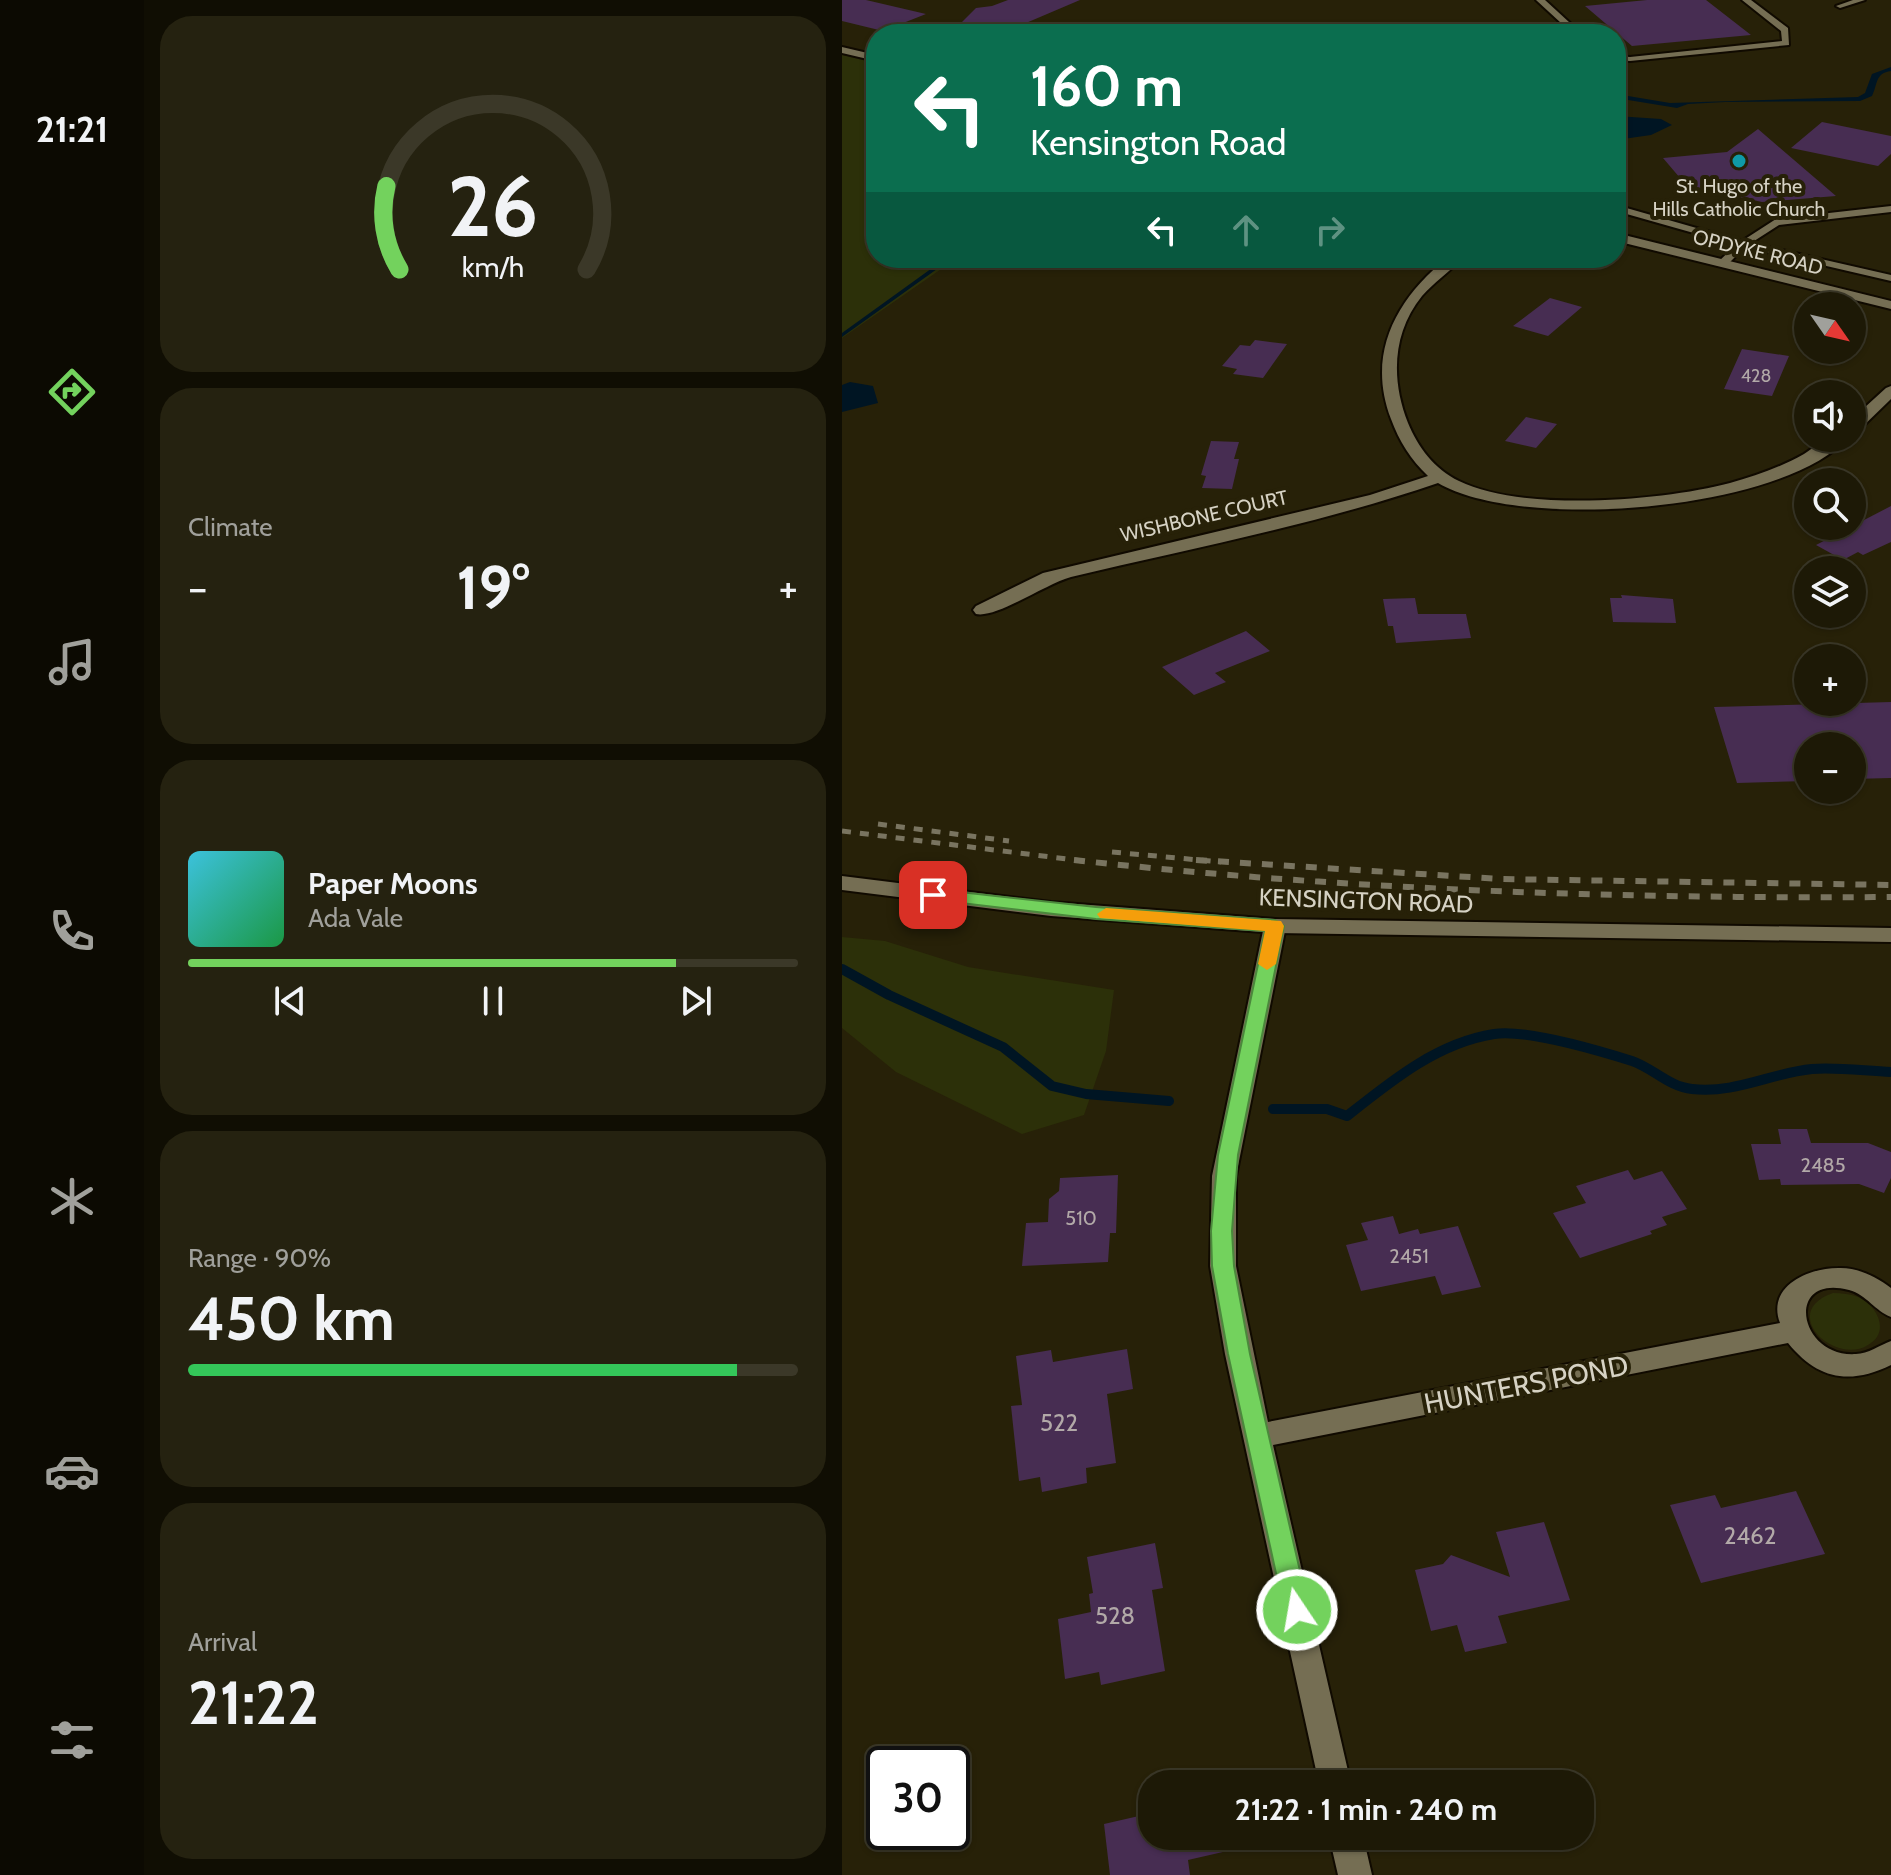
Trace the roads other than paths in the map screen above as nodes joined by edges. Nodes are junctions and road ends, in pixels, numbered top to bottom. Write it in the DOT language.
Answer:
graph roads {
  1 [pos="921,0"];
  2 [pos="942,0"];
  3 [pos="1346,0"];
  4 [pos="1363,0"];
  5 [pos="1540,0"];
  6 [pos="1746,0"];
  7 [pos="1861,0"];
  8 [pos="1840,6"];
  9 [pos="1567,24"];
  10 [pos="842,50"];
  11 [pos="866,56"];
  12 [pos="1626,59"];
  13 [pos="1891,209"];
  14 [pos="1626,211"];
  15 [pos="1626,240"];
  16 [pos="1743,244"];
  17 [pos="1722,264"];
  18 [pos="1442,268"];
  19 [pos="1891,278"];
  20 [pos="1891,305"];
  21 [pos="1891,391"];
  22 [pos="1866,415"];
  23 [pos="1817,452"];
  24 [pos="1440,477"];
  25 [pos="982,610"];
  26 [pos="842,883"];
  27 [pos="1275,926"];
  28 [pos="1891,935"];
  29 [pos="1891,1306"];
  30 [pos="1793,1331"];
  31 [pos="1891,1352"];
  32 [pos="1259,1436"];
  33 [pos="1332,1770"];
  34 [pos="1349,1850"];
  35 [pos="1355,1875"];
  1 -- 2 [label="lane"];
  3 -- 4 [label="lane"];
  5 -- 9 [label="lane"];
  6 -- 12 [label="lane"];
  7 -- 8 [label="lane"];
  10 -- 11 [label="street"];
  13 -- 16 [label="lane"];
  14 -- 16 [label="lane"];
  15 -- 17 [label="street, OPDYKE ROAD"];
  16 -- 17 [label="lane"];
  16 -- 19 [label="lane"];
  17 -- 20 [label="street, OPDYKE ROAD"];
  18 -- 24 [label="street"];
  21 -- 22 [label="street"];
  23 -- 24 [label="street"];
  24 -- 25 [label="street, WISHBONE COURT"];
  26 -- 27 [label="street, KENSINGTON ROAD"];
  27 -- 28 [label="street, KENSINGTON ROAD"];
  27 -- 32 [label="street"];
  29 -- 30 [label="street"];
  30 -- 31 [label="street"];
  30 -- 32 [label="street, HUNTERS POND"];
  32 -- 33 [label="street"];
  34 -- 35 [label="street"];
}
